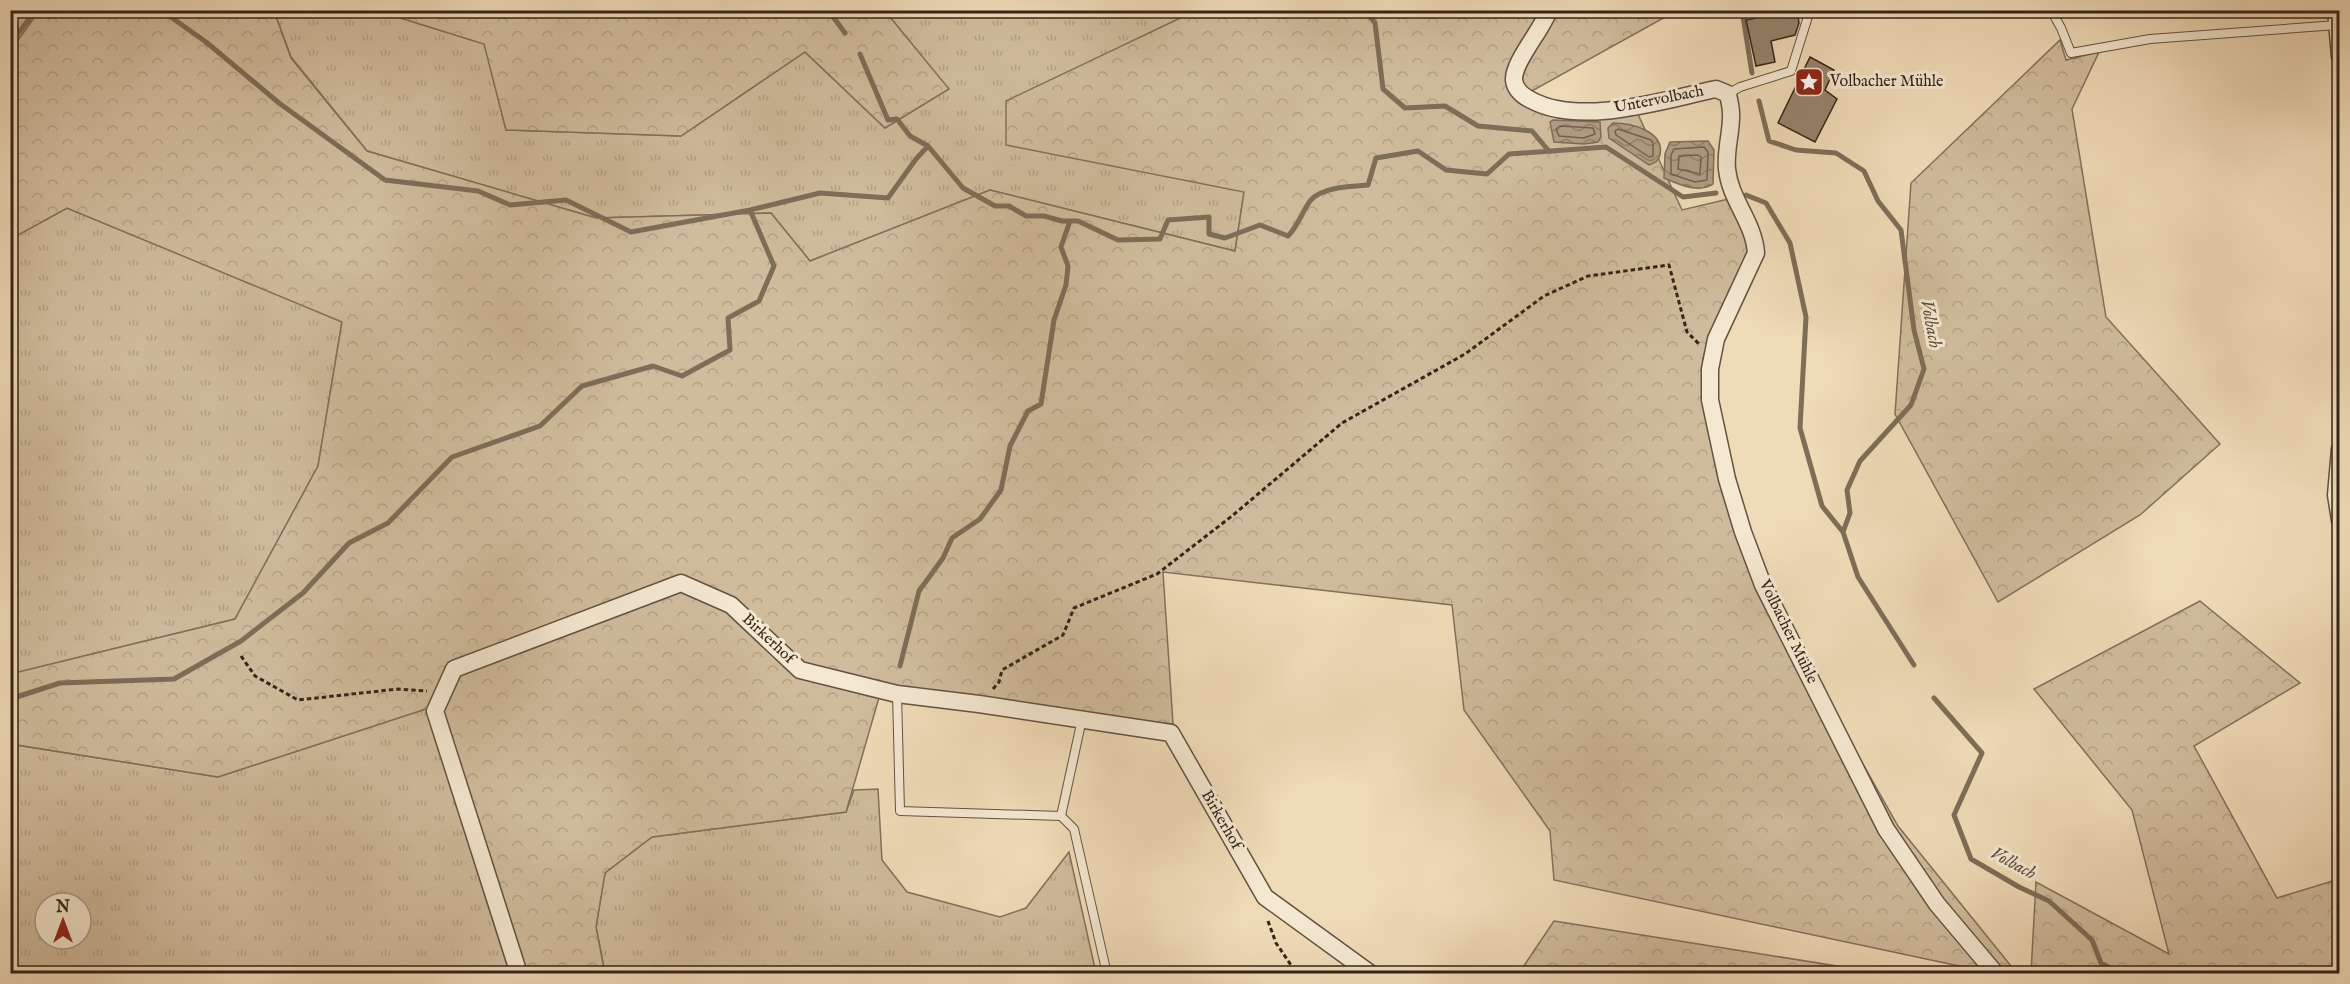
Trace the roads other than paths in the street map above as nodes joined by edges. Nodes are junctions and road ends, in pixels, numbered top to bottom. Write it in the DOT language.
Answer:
graph roads {
  1 [pos="1549,10"];
  2 [pos="1810,10"];
  3 [pos="2051,10"];
  4 [pos="2337,18"];
  5 [pos="2340,57"];
  6 [pos="1728,94"];
  7 [pos="1756,253"];
  8 [pos="2340,449"];
  9 [pos="2340,520"];
  10 [pos="897,694"];
  11 [pos="1082,719"];
  12 [pos="1061,816"];
  13 [pos="519,974"];
  14 [pos="1107,974"];
  15 [pos="1371,974"];
  16 [pos="1996,974"];
  1 -- 6 [label="street, Untervolbach"];
  2 -- 6 [label="lane"];
  3 -- 4 [label="lane"];
  4 -- 5 [label="street"];
  6 -- 7 [label="street, Untervolbach"];
  7 -- 16 [label="street, Volbacher Mühle"];
  8 -- 9 [label="street"];
  10 -- 11 [label="street, Birkerhof"];
  10 -- 12 [label="lane"];
  10 -- 13 [label="street, Birkerhof"];
  11 -- 12 [label="lane"];
  11 -- 15 [label="street, Birkerhof"];
  12 -- 14 [label="lane"];
}
